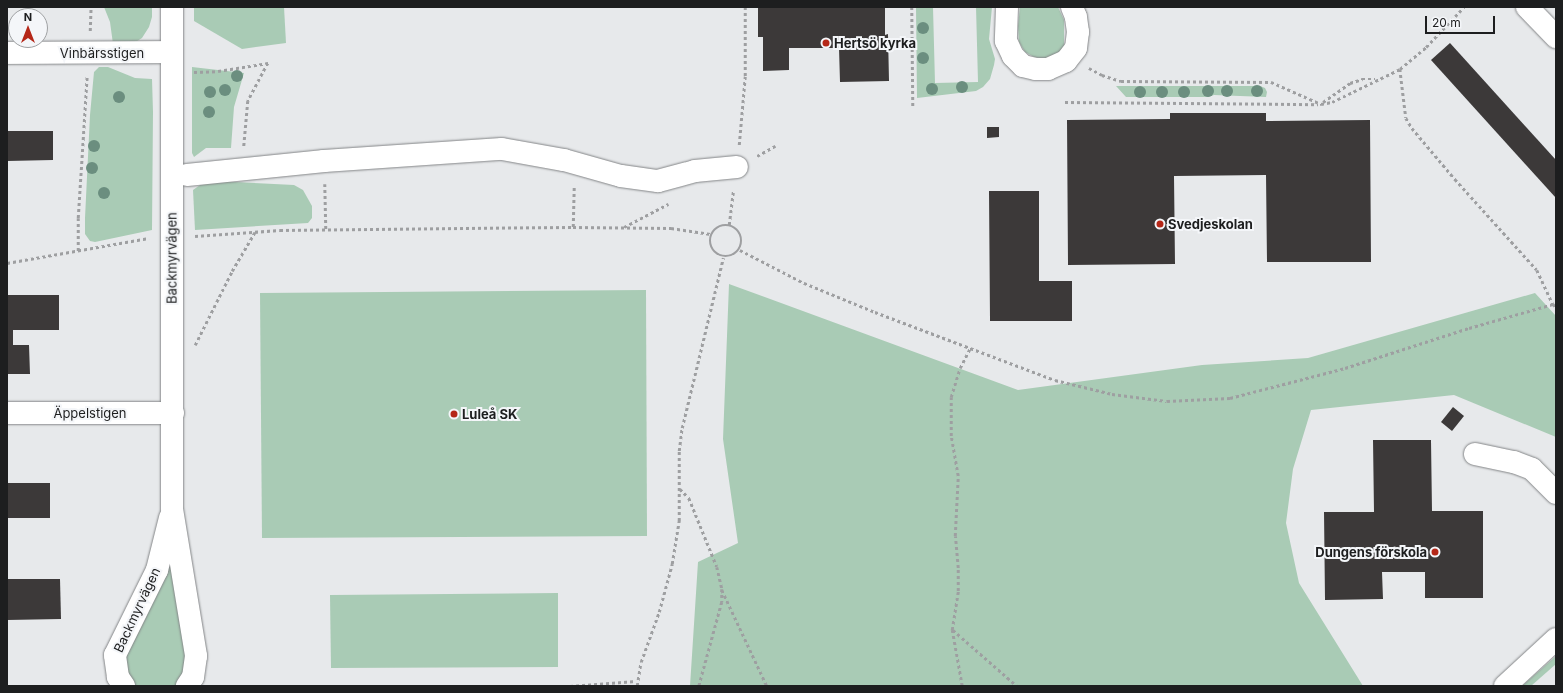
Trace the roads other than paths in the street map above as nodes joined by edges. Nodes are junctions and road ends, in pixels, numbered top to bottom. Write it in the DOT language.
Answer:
graph roads {
  1 [pos="172,7"];
  2 [pos="1007,7"];
  3 [pos="1072,7"];
  4 [pos="1527,7"];
  5 [pos="1556,37"];
  6 [pos="7,53"];
  7 [pos="172,63"];
  8 [pos="737,167"];
  9 [pos="187,175"];
  10 [pos="173,412"];
  11 [pos="7,413"];
  12 [pos="1475,454"];
  13 [pos="1556,494"];
  14 [pos="172,509"];
  15 [pos="1556,639"];
  16 [pos="124,686"];
  17 [pos="186,686"];
  18 [pos="1504,686"];
  1 -- 7 [label="street, Backmyrvägen"];
  2 -- 3 [label="street"];
  4 -- 5 [label="street"];
  6 -- 7 [label="street, Vinbärsstigen"];
  7 -- 10 [label="street, Backmyrvägen"];
  8 -- 9 [label="street"];
  10 -- 11 [label="street, Äppelstigen"];
  10 -- 14 [label="street, Backmyrvägen"];
  12 -- 13 [label="street"];
  14 -- 16 [label="street, Backmyrvägen"];
  14 -- 17 [label="street, Backmyrvägen"];
  15 -- 18 [label="street"];
}
